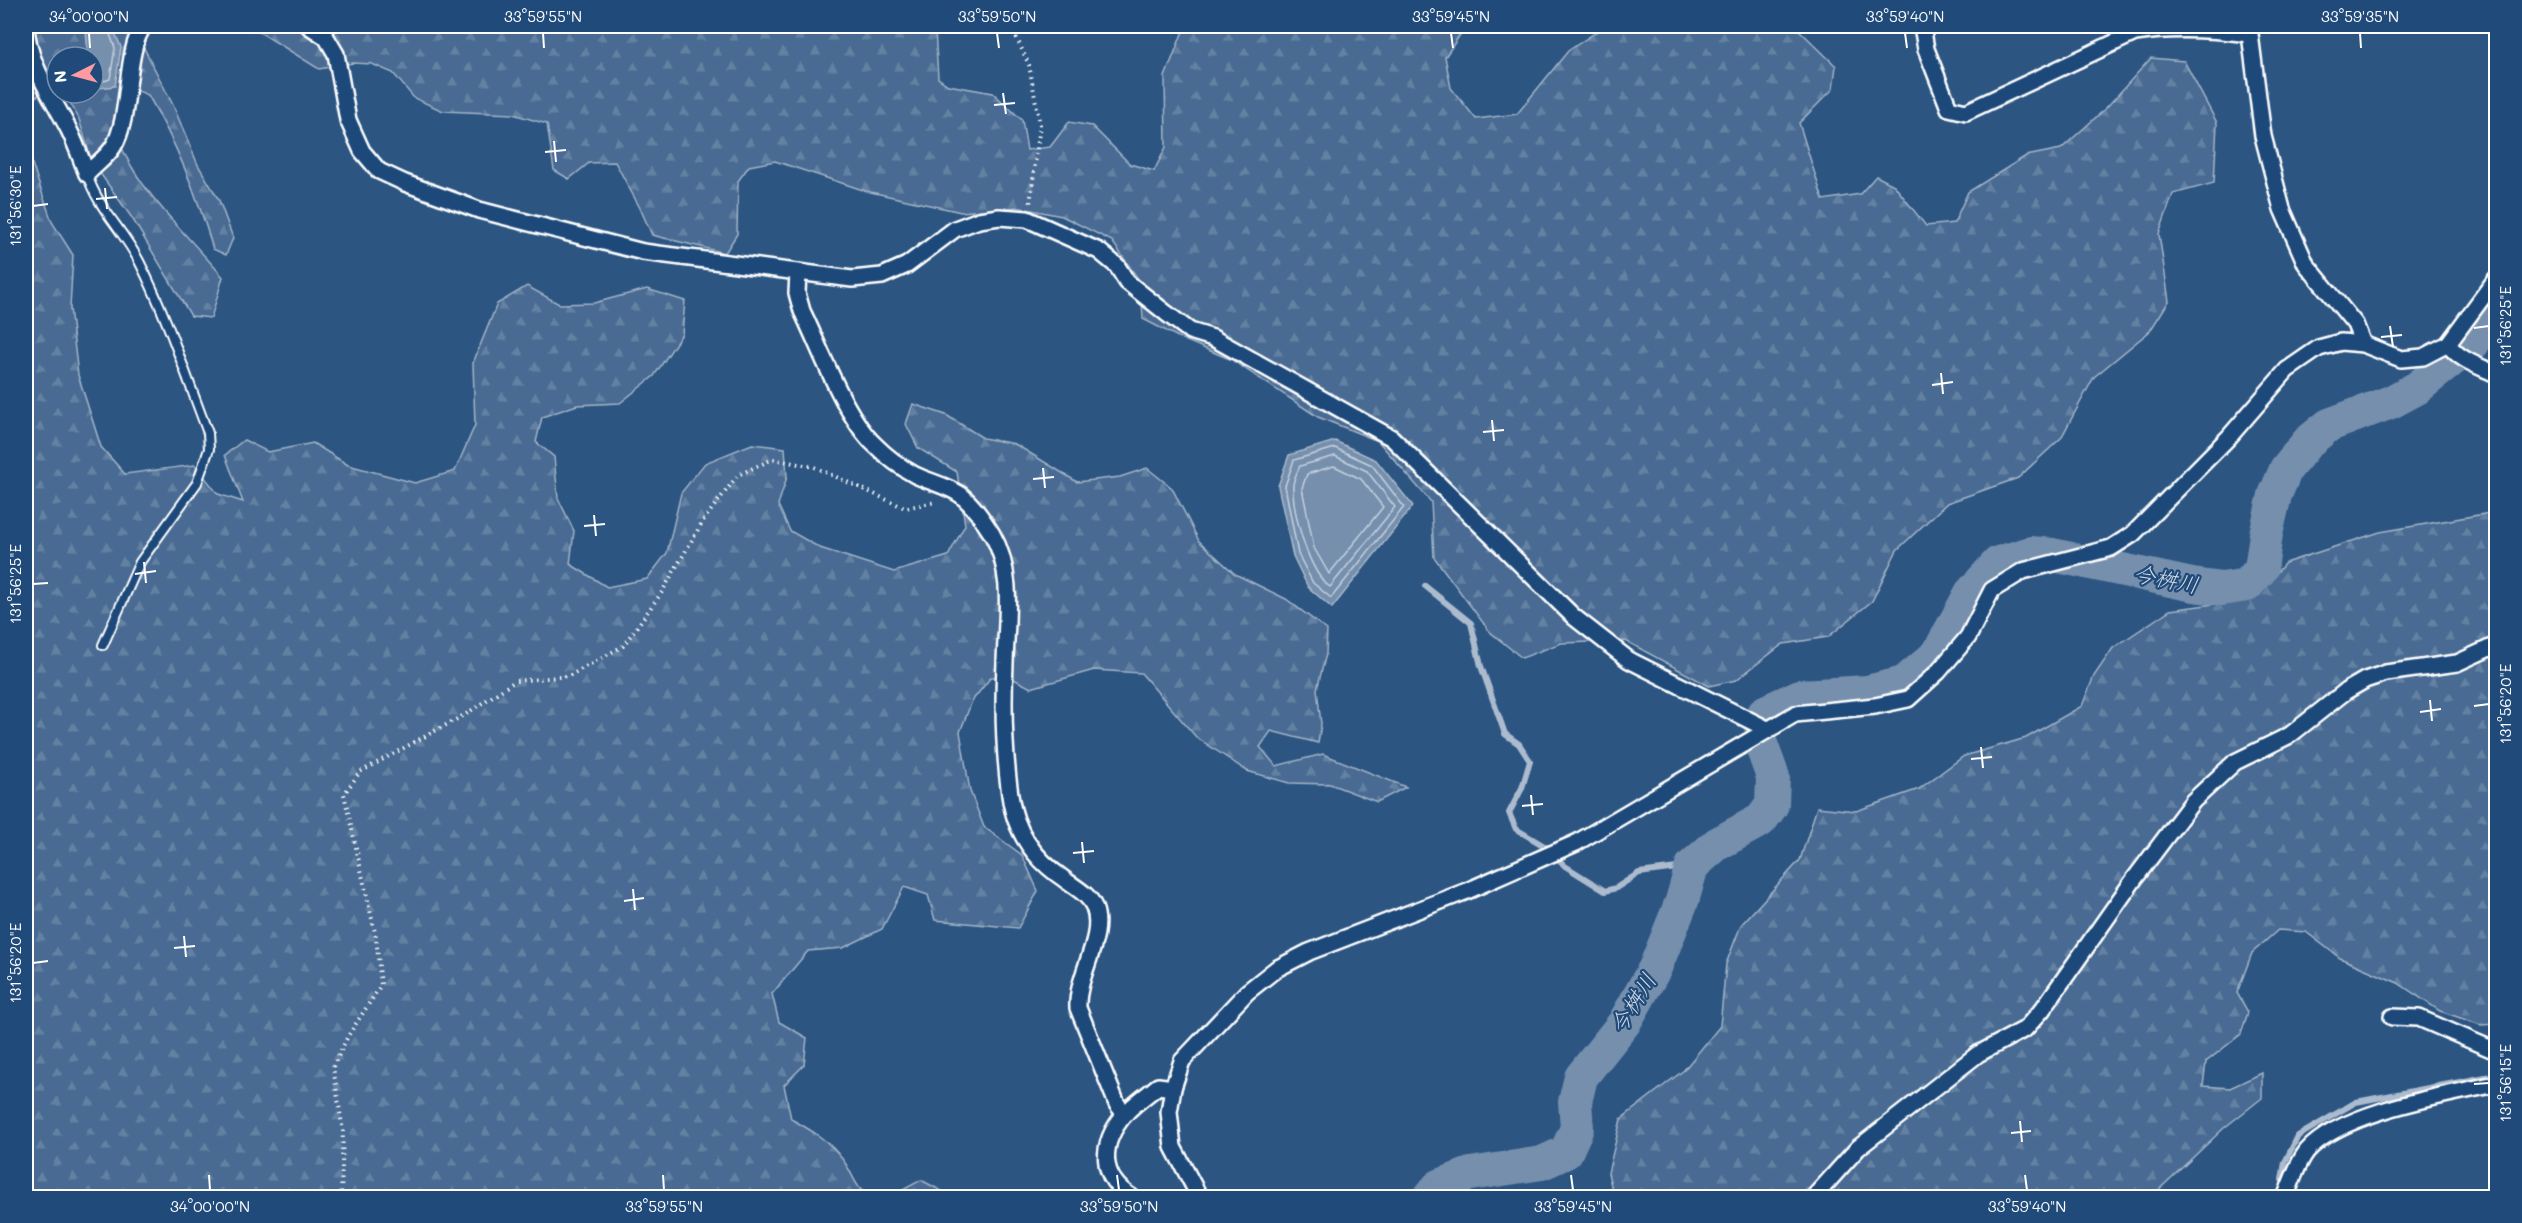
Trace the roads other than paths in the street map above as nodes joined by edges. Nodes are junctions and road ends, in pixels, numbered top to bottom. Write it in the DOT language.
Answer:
graph roads {
  1 [pos="26,26"];
  2 [pos="144,26"];
  3 [pos="309,26"];
  4 [pos="1922,26"];
  5 [pos="2249,30"];
  6 [pos="87,174"];
  7 [pos="798,272"];
  8 [pos="2496,279"];
  9 [pos="2363,344"];
  10 [pos="2455,351"];
  11 [pos="2496,374"];
  12 [pos="103,645"];
  13 [pos="2496,645"];
  14 [pos="1767,729"];
  15 [pos="2392,1017"];
  16 [pos="2496,1051"];
  17 [pos="2496,1084"];
  18 [pos="1173,1088"];
  19 [pos="1125,1114"];
  20 [pos="1133,1197"];
  21 [pos="1200,1197"];
  22 [pos="1813,1197"];
  23 [pos="2285,1197"];
  1 -- 6 [label="street"];
  2 -- 6 [label="street"];
  3 -- 7 [label="street"];
  4 -- 5 [label="street"];
  5 -- 9 [label="street"];
  6 -- 12 [label="lane"];
  7 -- 14 [label="street"];
  7 -- 19 [label="street"];
  8 -- 10 [label="street"];
  9 -- 10 [label="street"];
  9 -- 14 [label="street"];
  10 -- 11 [label="street"];
  13 -- 22 [label="street"];
  14 -- 18 [label="street"];
  15 -- 16 [label="street"];
  17 -- 23 [label="street"];
  18 -- 19 [label="street"];
  18 -- 21 [label="street"];
  19 -- 20 [label="street"];
}
